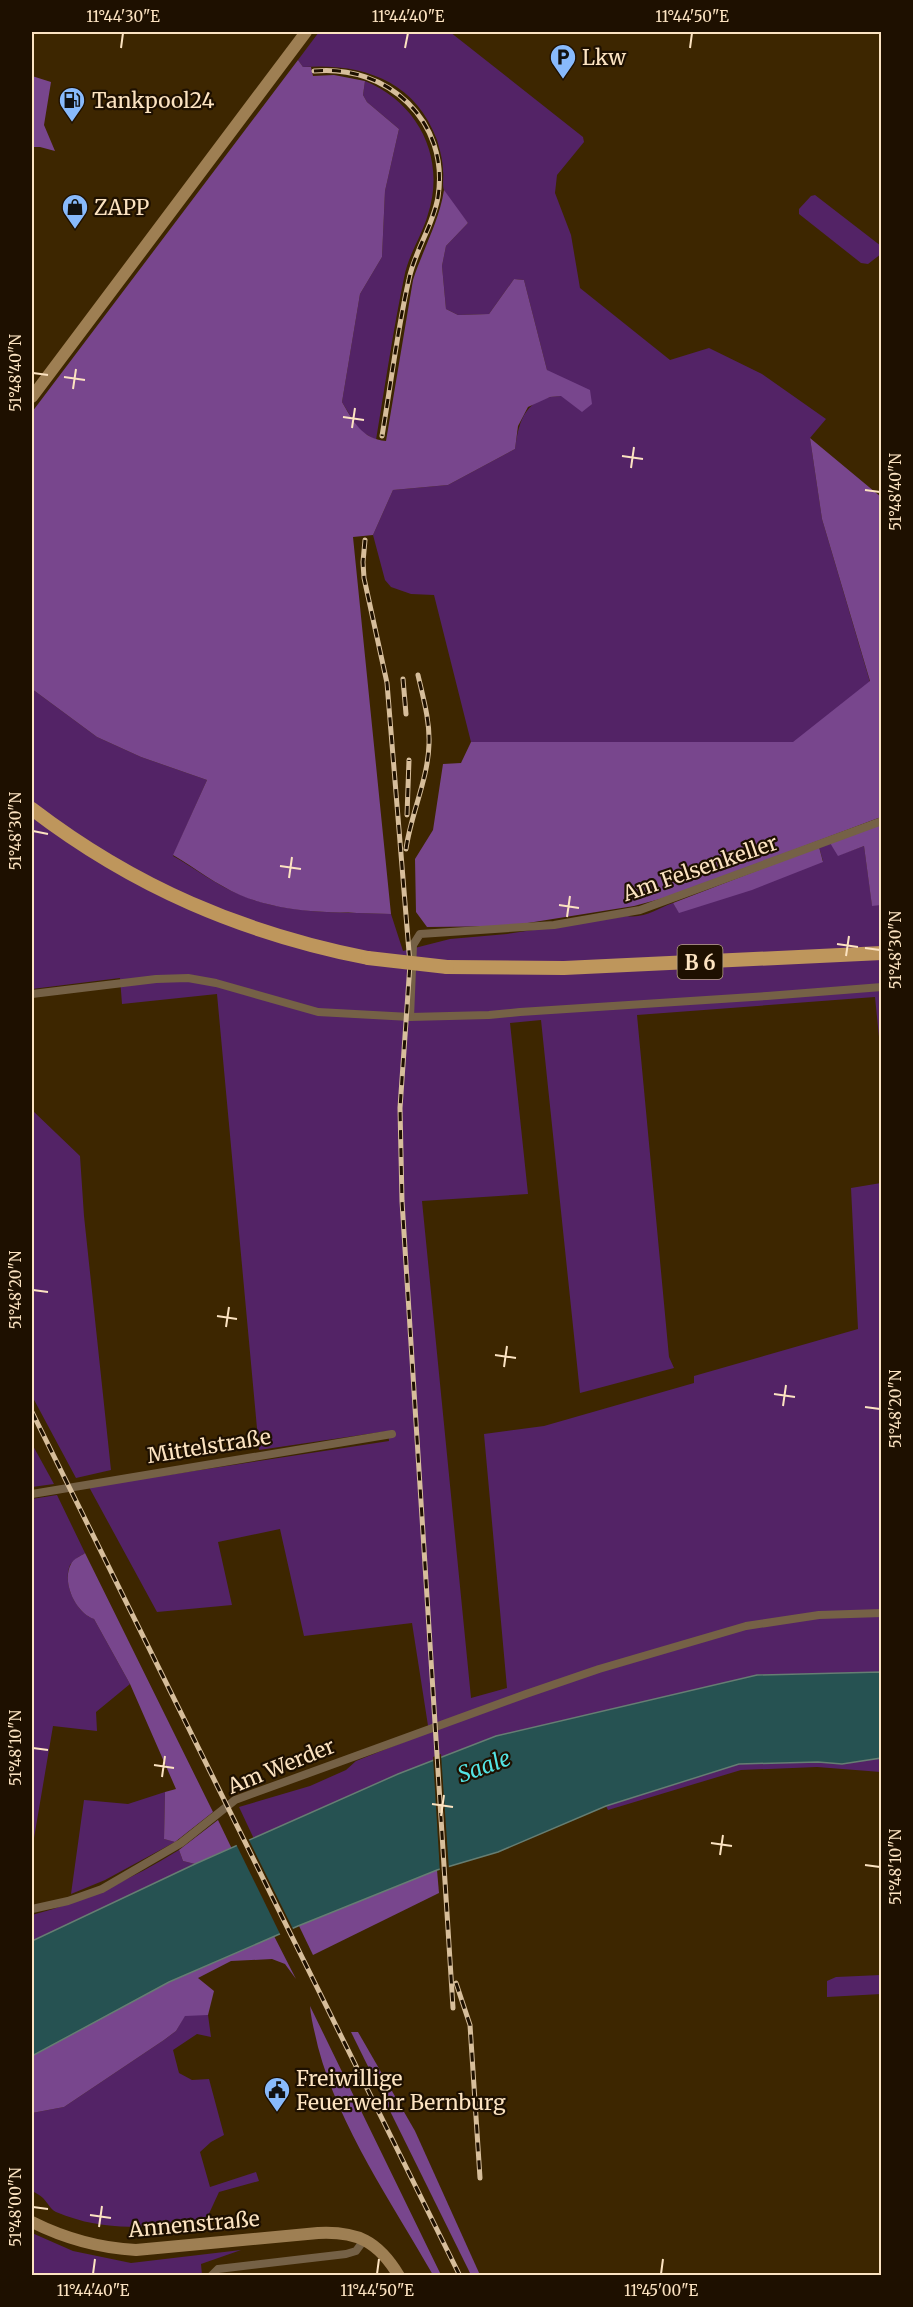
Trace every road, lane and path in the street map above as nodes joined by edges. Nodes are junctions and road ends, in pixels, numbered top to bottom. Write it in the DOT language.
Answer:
graph roads {
  1 [pos="306,32"];
  2 [pos="32,397"];
  3 [pos="32,809"];
  4 [pos="882,821"];
  5 [pos="882,953"];
  6 [pos="882,987"];
  7 [pos="32,994"];
  8 [pos="410,1017"];
  9 [pos="392,1434"];
  10 [pos="32,1494"];
  11 [pos="882,1613"];
  12 [pos="32,1910"];
  13 [pos="32,2222"];
  14 [pos="364,2240"];
  15 [pos="211,2276"];
  16 [pos="399,2276"];
  1 -- 2 [label="main road"];
  3 -- 5 [label="main road, B 6, bridge"];
  4 -- 8 [label="street, Am Felsenkeller"];
  6 -- 8 [label="street"];
  7 -- 8 [label="street"];
  9 -- 10 [label="street, Mittelstraße"];
  11 -- 12 [label="street, Am Werder"];
  13 -- 14 [label="main road, Annenstraße"];
  14 -- 15 [label="street"];
  14 -- 16 [label="main road, Annenstraße"];
}
